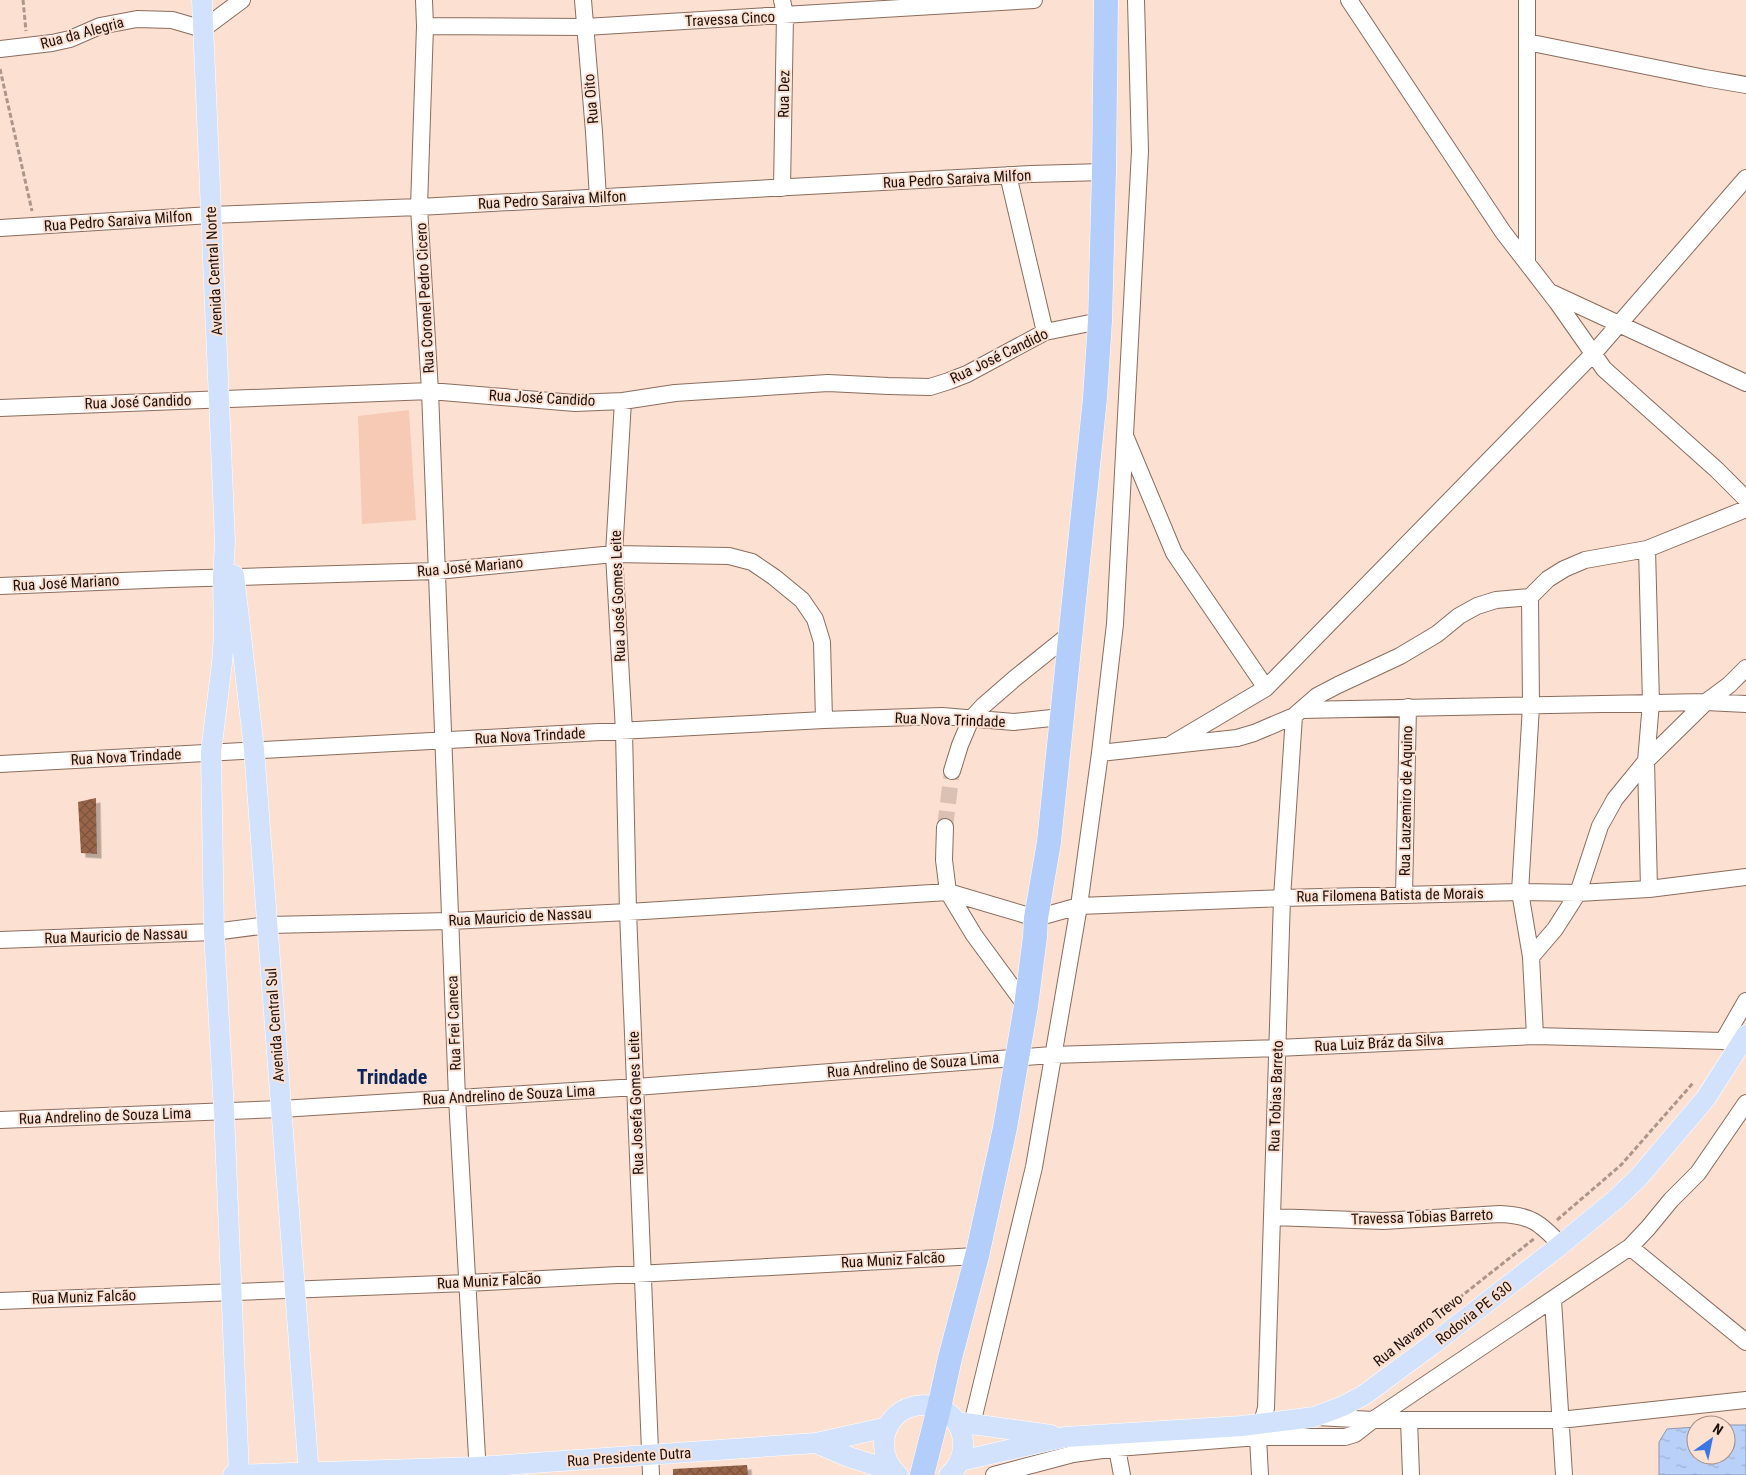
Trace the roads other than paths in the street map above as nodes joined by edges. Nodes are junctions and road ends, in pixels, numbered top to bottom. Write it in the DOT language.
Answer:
graph roads {
  1 [pos="202,0"];
  2 [pos="242,0"];
  3 [pos="424,0"];
  4 [pos="583,0"];
  5 [pos="1026,0"];
  6 [pos="1034,0"];
  7 [pos="1106,0"];
  8 [pos="1136,0"];
  9 [pos="1349,0"];
  10 [pos="1527,0"];
  11 [pos="783,8"];
  12 [pos="425,26"];
  13 [pos="585,27"];
  14 [pos="203,30"];
  15 [pos="1527,42"];
  16 [pos="0,49"];
  17 [pos="1746,85"];
  18 [pos="1104,172"];
  19 [pos="1008,176"];
  20 [pos="1746,178"];
  21 [pos="782,188"];
  22 [pos="598,198"];
  23 [pos="420,207"];
  24 [pos="211,215"];
  25 [pos="0,228"];
  26 [pos="1528,262"];
  27 [pos="1550,292"];
  28 [pos="1100,321"];
  29 [pos="1619,324"];
  30 [pos="1045,332"];
  31 [pos="1593,354"];
  32 [pos="1746,383"];
  33 [pos="430,391"];
  34 [pos="220,399"];
  35 [pos="623,400"];
  36 [pos="0,408"];
  37 [pos="1124,435"];
  38 [pos="1746,499"];
  39 [pos="1746,509"];
  40 [pos="1647,549"];
  41 [pos="614,554"];
  42 [pos="437,570"];
  43 [pos="229,577"];
  44 [pos="0,586"];
  45 [pos="1530,596"];
  46 [pos="1070,634"];
  47 [pos="1746,668"];
  48 [pos="1266,688"];
  49 [pos="1706,702"];
  50 [pos="1651,703"];
  51 [pos="1746,704"];
  52 [pos="1531,706"];
  53 [pos="1408,707"];
  54 [pos="1297,713"];
  55 [pos="1061,717"];
  56 [pos="971,719"];
  57 [pos="824,720"];
  58 [pos="624,731"];
  59 [pos="444,739"];
  60 [pos="1170,745"];
  61 [pos="254,749"];
  62 [pos="212,752"];
  63 [pos="1100,753"];
  64 [pos="1646,761"];
  65 [pos="0,764"];
  66 [pos="952,771"];
  67 [pos="945,827"];
  68 [pos="1746,877"];
  69 [pos="1649,889"];
  70 [pos="948,892"];
  71 [pos="1520,892"];
  72 [pos="1578,893"];
  73 [pos="1404,895"];
  74 [pos="1282,898"];
  75 [pos="1079,906"];
  76 [pos="628,912"];
  77 [pos="1036,918"];
  78 [pos="451,920"];
  79 [pos="268,925"];
  80 [pos="214,932"];
  81 [pos="0,940"];
  82 [pos="1531,957"];
  83 [pos="1746,1001"];
  84 [pos="1026,1006"];
  85 [pos="1535,1036"];
  86 [pos="1736,1040"];
  87 [pos="1277,1048"];
  88 [pos="1052,1055"];
  89 [pos="1018,1056"];
  90 [pos="636,1087"];
  91 [pos="457,1098"];
  92 [pos="1746,1103"];
  93 [pos="281,1109"];
  94 [pos="224,1112"];
  95 [pos="0,1120"];
  96 [pos="1272,1217"];
  97 [pos="1561,1245"];
  98 [pos="1630,1247"];
  99 [pos="977,1256"];
  100 [pos="642,1273"];
  101 [pos="466,1282"];
  102 [pos="294,1289"];
  103 [pos="231,1292"];
  104 [pos="1553,1300"];
  105 [pos="0,1301"];
  106 [pos="1746,1342"];
  107 [pos="1746,1400"];
  108 [pos="1314,1417"];
  109 [pos="956,1418"];
  110 [pos="1373,1420"];
  111 [pos="1409,1420"];
  112 [pos="1560,1420"];
  113 [pos="888,1427"];
  114 [pos="1260,1430"];
  115 [pos="1066,1437"];
  116 [pos="1115,1441"];
  117 [pos="816,1443"];
  118 [pos="651,1465"];
  119 [pos="955,1468"];
  120 [pos="478,1471"];
  121 [pos="896,1473"];
  122 [pos="309,1474"];
  123 [pos="233,1475"];
  124 [pos="239,1475"];
  125 [pos="922,1475"];
  126 [pos="994,1475"];
  127 [pos="1122,1475"];
  128 [pos="1260,1475"];
  129 [pos="1411,1475"];
  130 [pos="1564,1475"];
  1 -- 14 [label="main road, Avenida Central Norte"];
  2 -- 14 [label="street"];
  3 -- 12 [label="street, Rua Coronel Pedro Cicero"];
  4 -- 13 [label="street, Rua Oito"];
  5 -- 6 [label="street, Travessa Cinco"];
  5 -- 11 [label="street, Travessa Cinco"];
  7 -- 18 [label="highway"];
  8 -- 37 [label="street"];
  9 -- 26 [label="street"];
  10 -- 15 [label="street"];
  11 -- 13 [label="street, Travessa Cinco"];
  11 -- 21 [label="street, Rua Dez"];
  12 -- 13 [label="street, Travessa Cinco"];
  12 -- 23 [label="street, Rua Coronel Pedro Cicero"];
  13 -- 22 [label="street, Rua Oito"];
  14 -- 16 [label="street, Rua da Alegria"];
  14 -- 24 [label="main road, Avenida Central Norte"];
  15 -- 17 [label="street"];
  15 -- 26 [label="street"];
  18 -- 19 [label="street, Rua Pedro Saraiva Milfon"];
  18 -- 28 [label="highway"];
  19 -- 21 [label="street, Rua Pedro Saraiva Milfon"];
  19 -- 30 [label="street"];
  20 -- 29 [label="street"];
  21 -- 22 [label="street, Rua Pedro Saraiva Milfon"];
  22 -- 23 [label="street, Rua Pedro Saraiva Milfon"];
  23 -- 24 [label="street, Rua Pedro Saraiva Milfon"];
  23 -- 33 [label="street, Rua Coronel Pedro Cicero"];
  24 -- 25 [label="street, Rua Pedro Saraiva Milfon"];
  24 -- 34 [label="main road, Avenida Central Norte"];
  26 -- 27 [label="street"];
  27 -- 29 [label="street"];
  27 -- 31 [label="street"];
  28 -- 30 [label="street, Rua José Candido"];
  28 -- 46 [label="highway"];
  29 -- 31 [label="street"];
  29 -- 32 [label="street"];
  30 -- 35 [label="street, Rua José Candido"];
  31 -- 38 [label="street"];
  31 -- 48 [label="street"];
  33 -- 34 [label="street, Rua José Candido"];
  33 -- 35 [label="street, Rua José Candido"];
  33 -- 42 [label="street, Rua Coronel Pedro Cicero"];
  34 -- 36 [label="street, Rua José Candido"];
  34 -- 43 [label="main road, Avenida Central Norte"];
  35 -- 41 [label="street, Rua José Gomes Leite"];
  37 -- 48 [label="street"];
  37 -- 63 [label="street"];
  39 -- 40 [label="street"];
  40 -- 45 [label="street"];
  40 -- 50 [label="street"];
  41 -- 42 [label="street, Rua José Mariano"];
  41 -- 57 [label="street, Rua José Mariano"];
  41 -- 58 [label="street, Rua José Gomes Leite"];
  42 -- 43 [label="street, Rua José Mariano"];
  42 -- 59 [label="street, Rua Frei Caneca"];
  43 -- 44 [label="street, Rua José Mariano"];
  43 -- 61 [label="main road, Avenida Central Sul"];
  43 -- 62 [label="main road"];
  45 -- 52 [label="street"];
  45 -- 54 [label="street"];
  46 -- 55 [label="highway"];
  46 -- 56 [label="street"];
  47 -- 49 [label="street"];
  48 -- 60 [label="street"];
  49 -- 50 [label="street"];
  49 -- 51 [label="street"];
  49 -- 64 [label="street"];
  50 -- 52 [label="street"];
  50 -- 64 [label="street"];
  52 -- 53 [label="street"];
  52 -- 71 [label="street"];
  53 -- 54 [label="street"];
  53 -- 73 [label="street, Rua Lauzemiro de Aquino"];
  54 -- 60 [label="street"];
  54 -- 74 [label="street, Rua Tobias Barreto"];
  55 -- 56 [label="street, Rua Nova Trindade"];
  55 -- 77 [label="highway"];
  56 -- 57 [label="street, Rua Nova Trindade"];
  56 -- 66 [label="street"];
  57 -- 58 [label="street, Rua Nova Trindade"];
  58 -- 59 [label="street, Rua Nova Trindade"];
  58 -- 76 [label="street, Rua Josefa Gomes Leite"];
  59 -- 61 [label="street, Rua Nova Trindade"];
  59 -- 78 [label="street, Rua Frei Caneca"];
  60 -- 63 [label="street"];
  61 -- 62 [label="street, Rua Nova Trindade"];
  61 -- 79 [label="main road, Avenida Central Sul"];
  62 -- 65 [label="street, Rua Nova Trindade"];
  62 -- 80 [label="main road"];
  63 -- 75 [label="street"];
  64 -- 69 [label="street"];
  64 -- 72 [label="street"];
  67 -- 70 [label="street"];
  68 -- 69 [label="street, Rua Filomena Batista de Morais"];
  69 -- 72 [label="street, Rua Filomena Batista de Morais"];
  70 -- 76 [label="street, Rua Mauricio de Nassau"];
  70 -- 77 [label="street, Rua Mauricio de Nassau"];
  70 -- 84 [label="street"];
  71 -- 72 [label="street, Rua Filomena Batista de Morais"];
  71 -- 73 [label="street, Rua Filomena Batista de Morais"];
  71 -- 82 [label="street"];
  72 -- 82 [label="street"];
  73 -- 74 [label="street, Rua Filomena Batista de Morais"];
  74 -- 75 [label="street, Rua Filomena Batista de Morais"];
  74 -- 87 [label="street, Rua Tobias Barreto"];
  75 -- 77 [label="street, Rua Filomena Batista de Morais"];
  75 -- 88 [label="street"];
  76 -- 78 [label="street, Rua Mauricio de Nassau"];
  76 -- 90 [label="street, Rua Josefa Gomes Leite"];
  77 -- 84 [label="highway"];
  78 -- 79 [label="street, Rua Mauricio de Nassau"];
  78 -- 91 [label="street, Rua Frei Caneca"];
  79 -- 80 [label="street, Rua Mauricio de Nassau"];
  79 -- 93 [label="main road, Avenida Central Sul"];
  80 -- 81 [label="street, Rua Mauricio de Nassau"];
  80 -- 94 [label="main road"];
  82 -- 85 [label="street"];
  83 -- 86 [label="street"];
  84 -- 89 [label="highway"];
  85 -- 86 [label="street, Rua Luiz Bráz da Silva"];
  85 -- 87 [label="street, Rua Luiz Bráz da Silva"];
  86 -- 97 [label="main road, Rodovia PE 630"];
  87 -- 88 [label="street, Rua Luiz Bráz da Silva"];
  87 -- 96 [label="street, Rua Tobias Barreto"];
  88 -- 89 [label="street, Rua Luiz Bráz da Silva"];
  88 -- 109 [label="street"];
  89 -- 90 [label="street, Rua Andrelino de Souza Lima"];
  89 -- 99 [label="highway"];
  90 -- 91 [label="street, Rua Andrelino de Souza Lima"];
  90 -- 100 [label="street, Rua Josefa Gomes Leite"];
  91 -- 93 [label="street, Rua Andrelino de Souza Lima"];
  91 -- 101 [label="street, Rua Frei Caneca"];
  92 -- 98 [label="street"];
  93 -- 94 [label="street, Rua Andrelino de Souza Lima"];
  93 -- 102 [label="main road, Avenida Central Sul"];
  94 -- 95 [label="street, Rua Andrelino de Souza Lima"];
  94 -- 103 [label="main road"];
  96 -- 97 [label="street, Travessa Tobias Barreto"];
  96 -- 114 [label="street, Rua Tobias Barreto"];
  97 -- 108 [label="main road, Rodovia PE 630"];
  98 -- 104 [label="street"];
  98 -- 106 [label="street"];
  99 -- 100 [label="street, Rua Muniz Falcão"];
  99 -- 109 [label="highway"];
  100 -- 101 [label="street, Rua Muniz Falcão"];
  100 -- 118 [label="street, Rua Josefa Gomes Leite"];
  101 -- 102 [label="street, Rua Muniz Falcão"];
  101 -- 120 [label="street, Rua Frei Caneca"];
  102 -- 103 [label="street, Rua Muniz Falcão"];
  102 -- 122 [label="main road, Avenida Central Sul"];
  103 -- 105 [label="street, Rua Muniz Falcão"];
  103 -- 124 [label="main road"];
  104 -- 110 [label="street"];
  104 -- 112 [label="street"];
  107 -- 112 [label="street"];
  108 -- 110 [label="street"];
  108 -- 114 [label="main road, Rodovia PE 630"];
  109 -- 113 [label="main road"];
  109 -- 115 [label="main road"];
  109 -- 119 [label="main road"];
  109 -- 125 [label="highway"];
  110 -- 111 [label="street"];
  110 -- 114 [label="street"];
  111 -- 112 [label="street"];
  111 -- 129 [label="street"];
  112 -- 130 [label="street"];
  113 -- 117 [label="main road, Rua Presidente Dutra"];
  113 -- 121 [label="main road"];
  114 -- 116 [label="main road, Rodovia PE 630"];
  114 -- 128 [label="street, Rua Tobias Barreto"];
  115 -- 116 [label="main road, Rodovia PE 630"];
  115 -- 119 [label="main road"];
  116 -- 126 [label="street"];
  116 -- 127 [label="street"];
  117 -- 118 [label="main road, Rua Presidente Dutra"];
  117 -- 121 [label="main road"];
  118 -- 120 [label="main road, Rua Presidente Dutra"];
  120 -- 122 [label="main road, Rua Presidente Dutra"];
  122 -- 124 [label="main road, Rua Presidente Dutra"];
  123 -- 124 [label="main road, Rua Presidente Dutra"];
}
